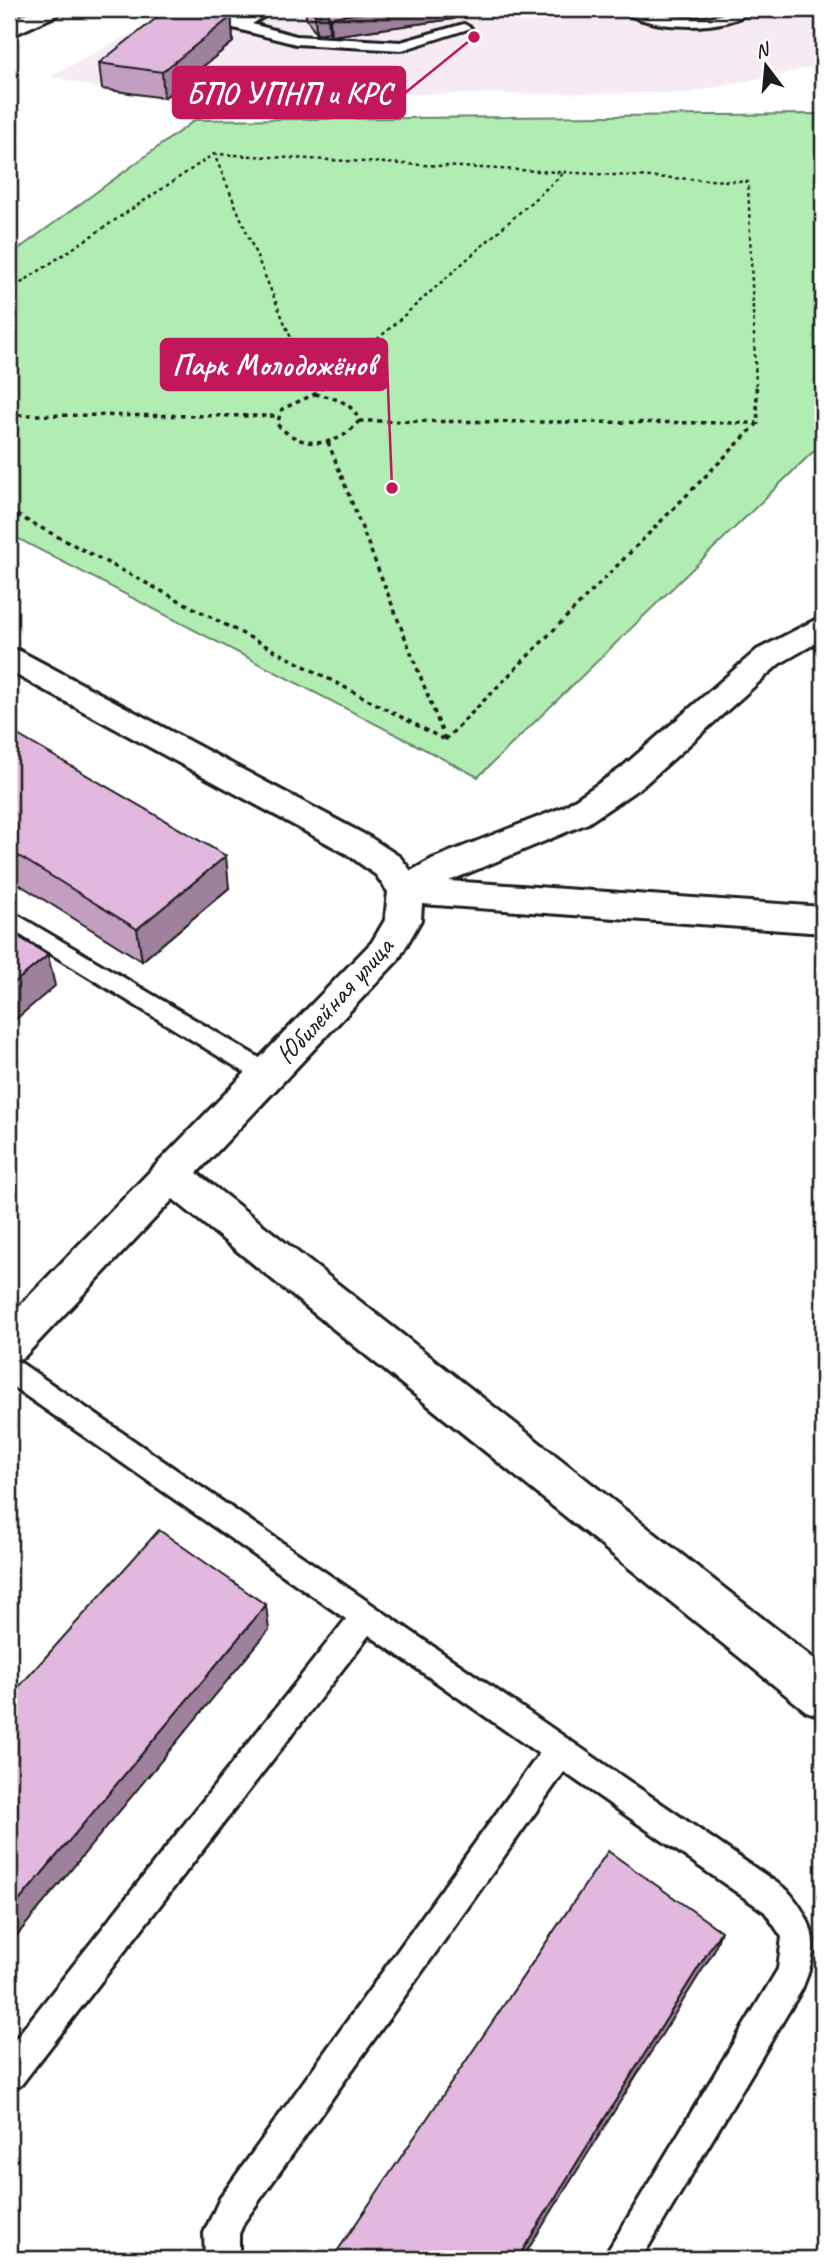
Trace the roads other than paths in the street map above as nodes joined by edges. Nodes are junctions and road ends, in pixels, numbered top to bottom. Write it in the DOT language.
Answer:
graph roads {
  1 [pos="51,9"];
  2 [pos="166,9"];
  3 [pos="269,9"];
  4 [pos="626,9"];
  5 [pos="746,9"];
  6 [pos="240,26"];
  7 [pos="464,28"];
  8 [pos="9,30"];
  9 [pos="823,626"];
  10 [pos="9,658"];
  11 [pos="406,890"];
  12 [pos="9,918"];
  13 [pos="823,920"];
  14 [pos="267,1074"];
  15 [pos="171,1175"];
  16 [pos="9,1344"];
  17 [pos="9,1369"];
  18 [pos="365,1616"];
  19 [pos="817,1678"];
  20 [pos="560,1751"];
  21 [pos="9,2073"];
  22 [pos="222,2259"];
  23 [pos="621,2259"];
  1 -- 8 [label="street"];
  2 -- 6 [label="lane"];
  3 -- 6 [label="lane"];
  4 -- 5 [label="lane"];
  6 -- 7 [label="lane"];
  9 -- 11 [label="street"];
  10 -- 11 [label="street"];
  11 -- 13 [label="street"];
  11 -- 14 [label="street, Юбилейная улица"];
  12 -- 14 [label="lane"];
  14 -- 15 [label="street, Юбилейная улица"];
  15 -- 16 [label="street, Юбилейная улица"];
  15 -- 19 [label="street"];
  17 -- 18 [label="lane"];
  18 -- 20 [label="lane"];
  18 -- 21 [label="lane"];
  20 -- 22 [label="lane"];
  20 -- 23 [label="lane"];
}
